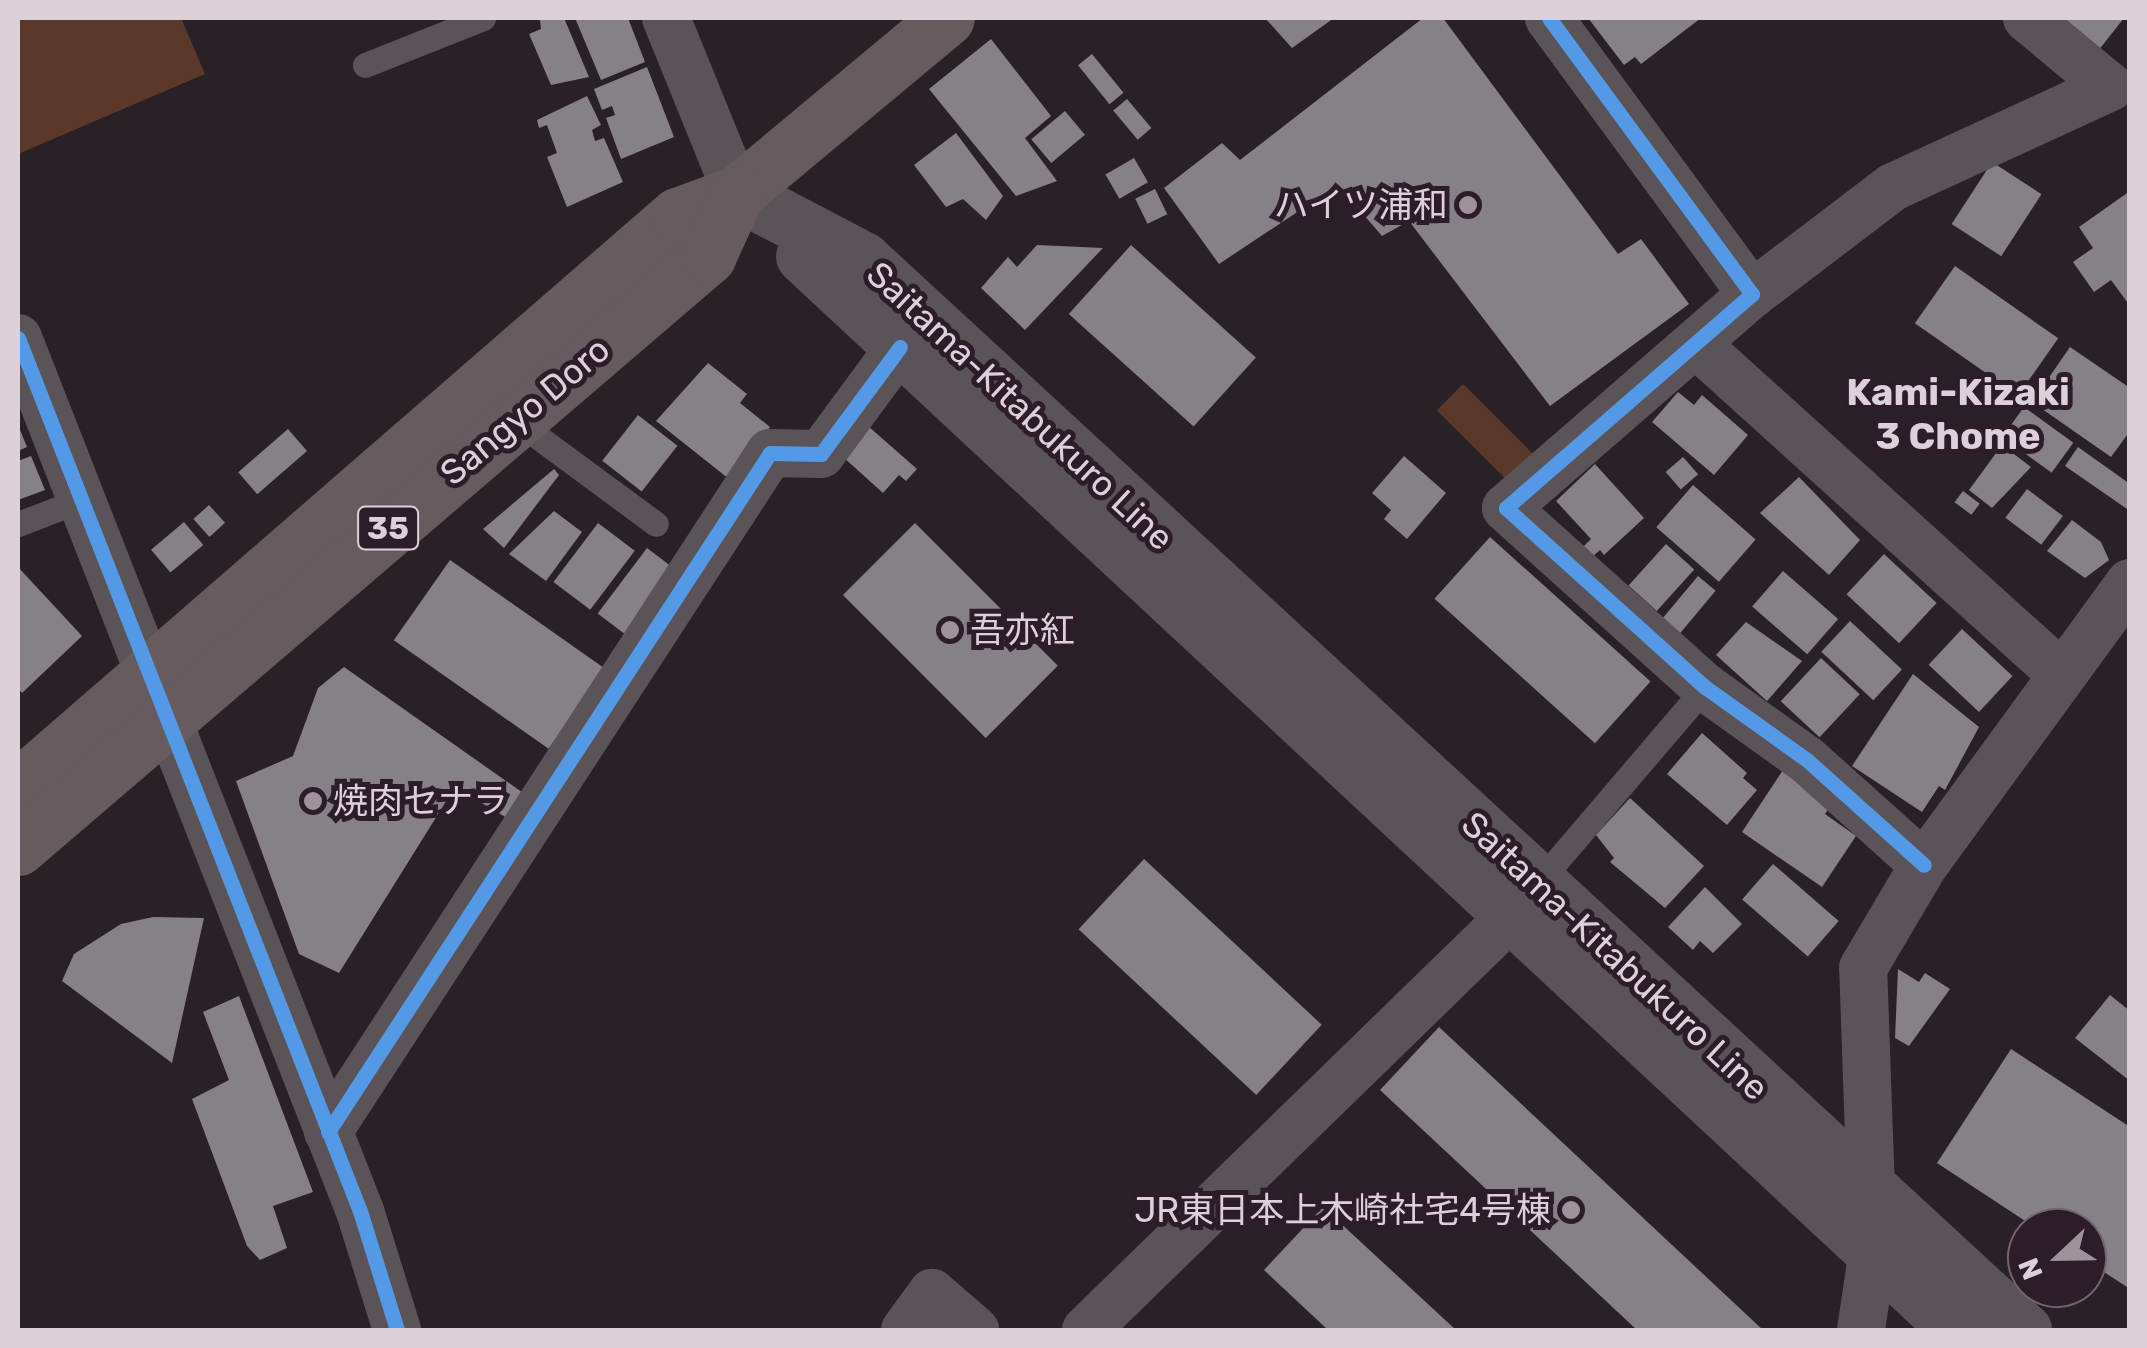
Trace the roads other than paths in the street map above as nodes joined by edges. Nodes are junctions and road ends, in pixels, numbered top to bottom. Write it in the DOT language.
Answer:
graph roads {
  1 [pos="483,18"];
  2 [pos="666,18"];
  3 [pos="946,18"];
  4 [pos="1549,18"];
  5 [pos="2028,18"];
  6 [pos="366,65"];
  7 [pos="737,194"];
  8 [pos="1752,294"];
  9 [pos="18,338"];
  10 [pos="1696,345"];
  11 [pos="900,346"];
  12 [pos="515,419"];
  13 [pos="83,499"];
  14 [pos="18,524"];
  15 [pos="656,524"];
  16 [pos="2130,584"];
  17 [pos="2061,674"];
  18 [pos="1704,687"];
  19 [pos="154,698"];
  20 [pos="18,787"];
  21 [pos="18,848"];
  22 [pos="1924,865"];
  23 [pos="1522,902"];
  24 [pos="328,1132"];
  25 [pos="1871,1191"];
  26 [pos="1872,1250"];
  27 [pos="397,1330"];
  28 [pos="906,1330"];
  29 [pos="975,1330"];
  30 [pos="1086,1330"];
  31 [pos="1862,1330"];
  32 [pos="1958,1330"];
  33 [pos="2024,1330"];
  1 -- 6 [label="lane"];
  2 -- 7 [label="street"];
  3 -- 7 [label="main road, Sangyo Doro / 35"];
  4 -- 8 [label="street"];
  5 -- 8 [label="street"];
  7 -- 11 [label="main road, Saitama-Kitabukuro Line"];
  7 -- 12 [label="main road, Sangyo Doro / 35"];
  7 -- 19 [label="main road, Sangyo Doro / 35"];
  7 -- 23 [label="main road, Saitama-Kitabukuro Line"];
  8 -- 10 [label="street"];
  9 -- 13 [label="street"];
  10 -- 17 [label="street"];
  10 -- 18 [label="street"];
  11 -- 23 [label="main road, Saitama-Kitabukuro Line"];
  11 -- 24 [label="street"];
  12 -- 15 [label="lane"];
  12 -- 19 [label="main road, Sangyo Doro / 35"];
  13 -- 14 [label="lane"];
  13 -- 19 [label="street"];
  16 -- 17 [label="street"];
  17 -- 22 [label="street"];
  18 -- 22 [label="street"];
  18 -- 23 [label="lane"];
  19 -- 20 [label="main road, Sangyo Doro / 35"];
  19 -- 21 [label="main road, Sangyo Doro / 35"];
  19 -- 24 [label="street"];
  22 -- 25 [label="street"];
  23 -- 25 [label="main road, Saitama-Kitabukuro Line"];
  23 -- 26 [label="main road, Saitama-Kitabukuro Line"];
  23 -- 30 [label="street"];
  24 -- 27 [label="street"];
  25 -- 26 [label="street"];
  25 -- 33 [label="main road, Saitama-Kitabukuro Line"];
  26 -- 31 [label="street"];
  26 -- 32 [label="main road, Saitama-Kitabukuro Line"];
  28 -- 29 [label="street"];
}
